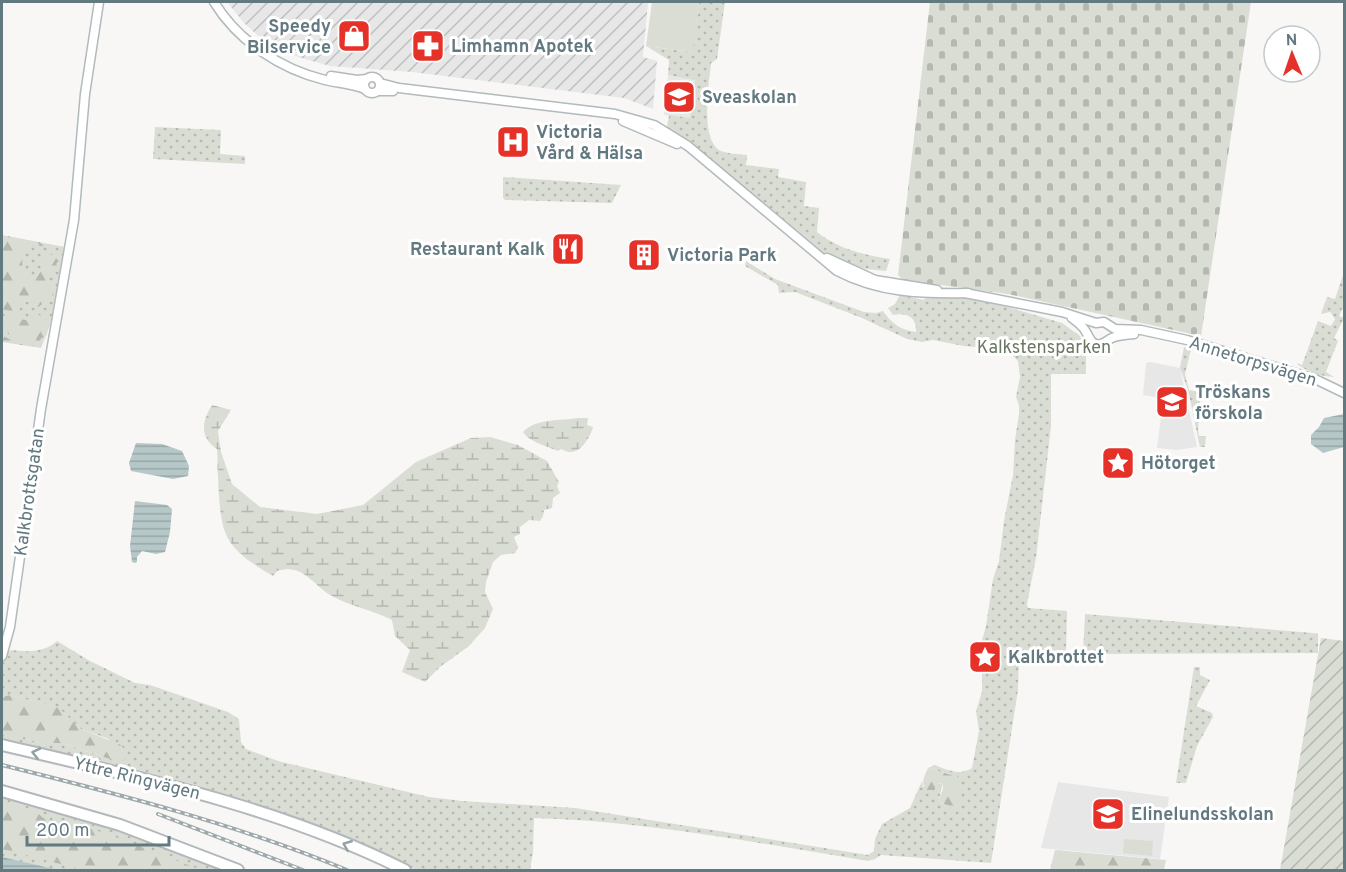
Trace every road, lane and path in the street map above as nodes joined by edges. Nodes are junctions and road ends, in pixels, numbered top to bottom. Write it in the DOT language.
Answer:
graph roads {
  1 [pos="99,2"];
  2 [pos="212,2"];
  3 [pos="266,54"];
  4 [pos="367,79"];
  5 [pos="379,87"];
  6 [pos="365,89"];
  7 [pos="1062,312"];
  8 [pos="1096,323"];
  9 [pos="55,327"];
  10 [pos="1110,327"];
  11 [pos="1089,334"];
  12 [pos="1161,334"];
  13 [pos="1110,339"];
  14 [pos="1344,393"];
  15 [pos="2,644"];
  16 [pos="2,656"];
  17 [pos="2,745"];
  18 [pos="2,791"];
  19 [pos="238,870"];
  20 [pos="405,870"];
  1 -- 9 [label="main road, Kalkbrottsgatan"];
  2 -- 3 [label="main road"];
  3 -- 4 [label="main road"];
  3 -- 6 [label="main road"];
  4 -- 5 [label="main road"];
  4 -- 6 [label="main road"];
  5 -- 6 [label="main road"];
  5 -- 7 [label="main road"];
  7 -- 8 [label="main road"];
  7 -- 11 [label="main road"];
  8 -- 10 [label="main road"];
  8 -- 11 [label="main road"];
  9 -- 15 [label="main road, Kalkbrottsgatan"];
  9 -- 16 [label="main road, Kalkbrottsgatan"];
  10 -- 12 [label="main road, Annetorpsvägen"];
  10 -- 13 [label="main road"];
  11 -- 13 [label="main road"];
  12 -- 13 [label="main road, Annetorpsvägen"];
  12 -- 14 [label="main road, Annetorpsvägen"];
  20 -- 17 [label="highway, Yttre Ringvägen, one-way"];
  18 -- 19 [label="highway"];
}
